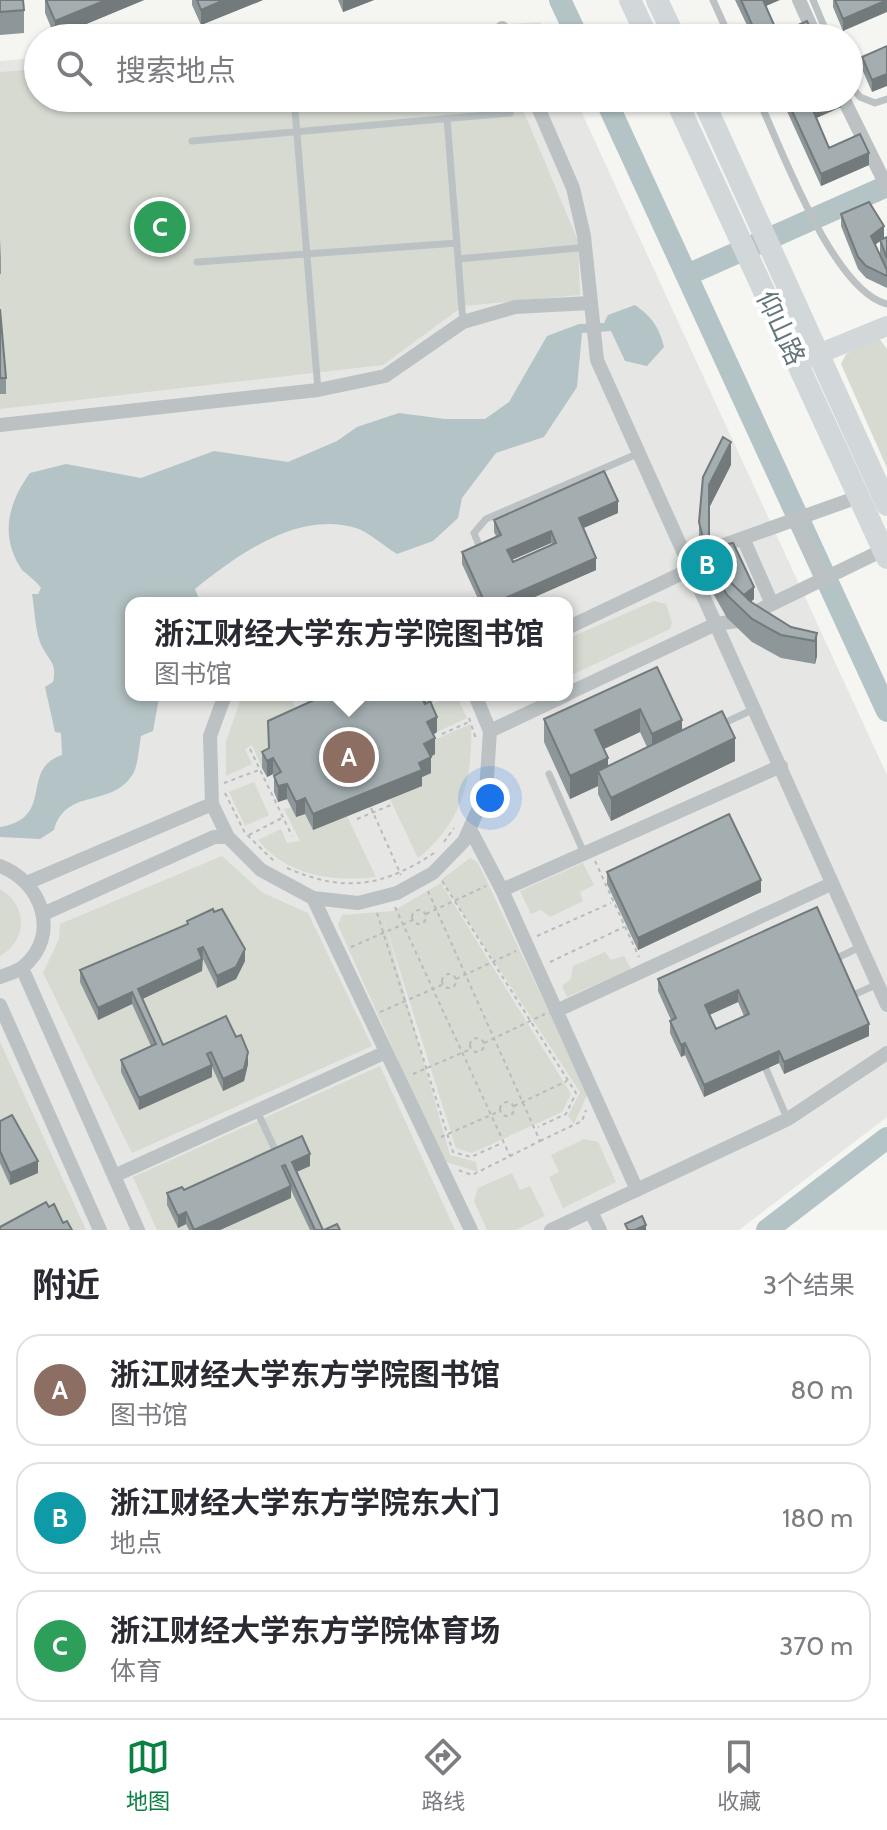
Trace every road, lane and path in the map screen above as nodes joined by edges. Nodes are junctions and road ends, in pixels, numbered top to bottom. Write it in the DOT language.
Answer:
graph roads {
  1 [pos="630,0"];
  2 [pos="657,0"];
  3 [pos="714,0"];
  4 [pos="799,0"];
  5 [pos="813,0"];
  6 [pos="641,24"];
  7 [pos="668,24"];
  8 [pos="724,24"];
  9 [pos="810,24"];
  10 [pos="823,24"];
  11 [pos="863,98"];
  12 [pos="887,99"];
  13 [pos="295,112"];
  14 [pos="540,112"];
  15 [pos="681,112"];
  16 [pos="708,112"];
  17 [pos="765,112"];
  18 [pos="850,112"];
  19 [pos="510,113"];
  20 [pos="447,118"];
  21 [pos="297,132"];
  22 [pos="192,141"];
  23 [pos="887,187"];
  24 [pos="457,243"];
  25 [pos="578,248"];
  26 [pos="307,254"];
  27 [pos="458,259"];
  28 [pos="197,262"];
  29 [pos="590,303"];
  30 [pos="887,304"];
  31 [pos="463,322"];
  32 [pos="887,326"];
  33 [pos="819,354"];
  34 [pos="797,363"];
  35 [pos="318,390"];
  36 [pos="0,425"];
  37 [pos="637,454"];
  38 [pos="851,500"];
  39 [pos="887,505"];
  40 [pos="796,519"];
  41 [pos="743,538"];
  42 [pos="483,554"];
  43 [pos="880,555"];
  44 [pos="689,570"];
  45 [pos="824,579"];
  46 [pos="772,604"];
  47 [pos="716,624"];
  48 [pos="573,625"];
  49 [pos="573,692"];
  50 [pos="223,701"];
  51 [pos="434,701"];
  52 [pos="478,701"];
  53 [pos="553,701"];
  54 [pos="428,704"];
  55 [pos="754,709"];
  56 [pos="467,711"];
  57 [pos="470,721"];
  58 [pos="714,728"];
  59 [pos="490,731"];
  60 [pos="442,734"];
  61 [pos="476,740"];
  62 [pos="250,749"];
  63 [pos="781,766"];
  64 [pos="260,769"];
  65 [pos="223,771"];
  66 [pos="549,774"];
  67 [pos="224,783"];
  68 [pos="212,804"];
  69 [pos="391,805"];
  70 [pos="371,806"];
  71 [pos="373,813"];
  72 [pos="283,818"];
  73 [pos="357,819"];
  74 [pos="466,823"];
  75 [pos="247,835"];
  76 [pos="292,836"];
  77 [pos="228,837"];
  78 [pos="588,855"];
  79 [pos="0,866"];
  80 [pos="400,874"];
  81 [pos="444,874"];
  82 [pos="441,880"];
  83 [pos="29,882"];
  84 [pos="831,884"];
  85 [pos="497,887"];
  86 [pos="313,898"];
  87 [pos="405,901"];
  88 [pos="454,901"];
  89 [pos="612,902"];
  90 [pos="394,906"];
  91 [pos="386,907"];
  92 [pos="436,909"];
  93 [pos="370,910"];
  94 [pos="43,914"];
  95 [pos="426,914"];
  96 [pos="413,920"];
  97 [pos="403,925"];
  98 [pos="625,926"];
  99 [pos="383,933"];
  100 [pos="525,941"];
  101 [pos="860,947"];
  102 [pos="346,949"];
  103 [pos="835,959"];
  104 [pos="493,962"];
  105 [pos="22,968"];
  106 [pos="537,969"];
  107 [pos="645,970"];
  108 [pos="466,974"];
  109 [pos="0,977"];
  110 [pos="456,979"];
  111 [pos="878,984"];
  112 [pos="442,985"];
  113 [pos="432,989"];
  114 [pos="851,996"];
  115 [pos="405,1001"];
  116 [pos="0,1005"];
  117 [pos="887,1005"];
  118 [pos="554,1011"];
  119 [pos="375,1014"];
  120 [pos="531,1021"];
  121 [pos="495,1038"];
  122 [pos="484,1043"];
  123 [pos="471,1049"];
  124 [pos="384,1053"];
  125 [pos="461,1053"];
  126 [pos="887,1053"];
  127 [pos="427,1068"];
  128 [pos="766,1069"];
  129 [pos="404,1078"];
  130 [pos="568,1080"];
  131 [pos="524,1101"];
  132 [pos="514,1106"];
  133 [pos="587,1107"];
  134 [pos="257,1111"];
  135 [pos="500,1111"];
  136 [pos="490,1116"];
  137 [pos="788,1119"];
  138 [pos="536,1128"];
  139 [pos="448,1134"];
  140 [pos="433,1141"];
  141 [pos="540,1141"];
  142 [pos="502,1143"];
  143 [pos="510,1157"];
  144 [pos="278,1158"];
  145 [pos="458,1170"];
  146 [pos="114,1176"];
  147 [pos="637,1190"];
  148 [pos="591,1212"];
  149 [pos="100,1230"];
  150 [pos="138,1230"];
  151 [pos="471,1230"];
  152 [pos="551,1230"];
  153 [pos="600,1230"];
  1 -- 6 [label="main road"];
  2 -- 7 [label="main road"];
  3 -- 8 [label="lane"];
  4 -- 9 [label="street"];
  5 -- 10 [label="lane"];
  11 -- 12 [label="lane"];
  13 -- 21 [label="lane"];
  14 -- 29 [label="street"];
  15 -- 34 [label="main road, 仰山路"];
  16 -- 33 [label="main road, 仰山路"];
  17 -- 30 [label="lane"];
  18 -- 23 [label="street"];
  19 -- 20 [label="lane"];
  20 -- 21 [label="lane"];
  20 -- 24 [label="lane"];
  21 -- 22 [label="lane"];
  21 -- 26 [label="lane"];
  24 -- 26 [label="lane"];
  24 -- 27 [label="lane"];
  25 -- 27 [label="lane"];
  26 -- 28 [label="lane"];
  26 -- 35 [label="lane"];
  27 -- 31 [label="lane"];
  29 -- 31 [label="street"];
  29 -- 37 [label="street"];
  31 -- 35 [label="street"];
  32 -- 33 [label="street"];
  33 -- 34 [label="street"];
  33 -- 39 [label="main road, 仰山路"];
  34 -- 38 [label="main road, 仰山路"];
  35 -- 36 [label="street"];
  37 -- 42 [label="lane"];
  37 -- 44 [label="street"];
  38 -- 40 [label="street"];
  38 -- 43 [label="main road, 仰山路"];
  40 -- 41 [label="street"];
  40 -- 45 [label="street"];
  41 -- 44 [label="street"];
  41 -- 46 [label="street"];
  43 -- 45 [label="street"];
  44 -- 47 [label="street"];
  44 -- 48 [label="street"];
  45 -- 46 [label="street"];
  46 -- 47 [label="street"];
  47 -- 49 [label="street"];
  47 -- 55 [label="street"];
  50 -- 68 [label="street"];
  51 -- 54 [label="path"];
  52 -- 59 [label="street"];
  53 -- 59 [label="street"];
  55 -- 58 [label="lane"];
  55 -- 63 [label="street"];
  56 -- 57 [label="path"];
  57 -- 60 [label="path"];
  57 -- 61 [label="path"];
  59 -- 74 [label="street"];
  62 -- 64 [label="path"];
  63 -- 78 [label="street"];
  63 -- 84 [label="street"];
  64 -- 67 [label="path"];
  64 -- 72 [label="path"];
  65 -- 67 [label="path"];
  66 -- 78 [label="lane"];
  67 -- 75 [label="path"];
  68 -- 77 [label="street"];
  68 -- 83 [label="street"];
  69 -- 71 [label="path"];
  70 -- 71 [label="path"];
  71 -- 73 [label="path"];
  71 -- 80 [label="path"];
  72 -- 75 [label="path"];
  72 -- 76 [label="path"];
  74 -- 80 [label="path"];
  74 -- 85 [label="street"];
  74 -- 86 [label="street"];
  75 -- 80 [label="path"];
  77 -- 86 [label="street"];
  77 -- 94 [label="street"];
  78 -- 85 [label="street"];
  78 -- 89 [label="path"];
  79 -- 83 [label="street"];
  81 -- 92 [label="path"];
  82 -- 88 [label="path"];
  83 -- 94 [label="street"];
  84 -- 101 [label="street"];
  84 -- 107 [label="street"];
  85 -- 88 [label="path"];
  85 -- 100 [label="street"];
  86 -- 124 [label="street"];
  87 -- 90 [label="path"];
  88 -- 92 [label="path"];
  88 -- 104 [label="path"];
  89 -- 98 [label="path"];
  89 -- 100 [label="path"];
  90 -- 91 [label="path"];
  90 -- 97 [label="path"];
  92 -- 95 [label="path"];
  92 -- 108 [label="path"];
  93 -- 99 [label="path"];
  94 -- 105 [label="street"];
  95 -- 96 [label="path"];
  95 -- 96 [label="path"];
  96 -- 97 [label="path"];
  97 -- 99 [label="path"];
  97 -- 113 [label="path"];
  98 -- 106 [label="path"];
  98 -- 107 [label="path"];
  99 -- 102 [label="path"];
  99 -- 115 [label="path"];
  100 -- 104 [label="path"];
  100 -- 106 [label="street"];
  101 -- 103 [label="lane"];
  101 -- 111 [label="street"];
  104 -- 108 [label="path"];
  104 -- 120 [label="path"];
  105 -- 109 [label="street"];
  105 -- 146 [label="street"];
  106 -- 118 [label="street"];
  107 -- 118 [label="street"];
  108 -- 110 [label="path"];
  108 -- 121 [label="path"];
  110 -- 112 [label="path"];
  110 -- 112 [label="path"];
  111 -- 114 [label="lane"];
  111 -- 117 [label="street"];
  112 -- 113 [label="path"];
  113 -- 115 [label="path"];
  113 -- 125 [label="path"];
  115 -- 119 [label="path"];
  115 -- 127 [label="path"];
  116 -- 149 [label="street"];
  118 -- 120 [label="path"];
  118 -- 147 [label="street"];
  120 -- 121 [label="path"];
  120 -- 130 [label="path"];
  121 -- 122 [label="path"];
  121 -- 131 [label="path"];
  122 -- 123 [label="path"];
  122 -- 123 [label="path"];
  123 -- 125 [label="path"];
  124 -- 134 [label="street"];
  124 -- 151 [label="street"];
  125 -- 127 [label="path"];
  125 -- 136 [label="path"];
  126 -- 137 [label="street"];
  127 -- 129 [label="path"];
  127 -- 139 [label="path"];
  128 -- 137 [label="lane"];
  130 -- 131 [label="path"];
  130 -- 138 [label="path"];
  131 -- 132 [label="path"];
  131 -- 138 [label="path"];
  132 -- 135 [label="path"];
  132 -- 135 [label="path"];
  133 -- 141 [label="path"];
  134 -- 144 [label="lane"];
  134 -- 146 [label="street"];
  135 -- 136 [label="path"];
  136 -- 139 [label="path"];
  136 -- 142 [label="path"];
  137 -- 147 [label="street"];
  138 -- 141 [label="path"];
  139 -- 140 [label="path"];
  139 -- 142 [label="path"];
  141 -- 143 [label="path"];
  142 -- 143 [label="path"];
  143 -- 145 [label="path"];
  146 -- 150 [label="street"];
  147 -- 148 [label="street"];
  148 -- 152 [label="street"];
  148 -- 153 [label="street"];
}
